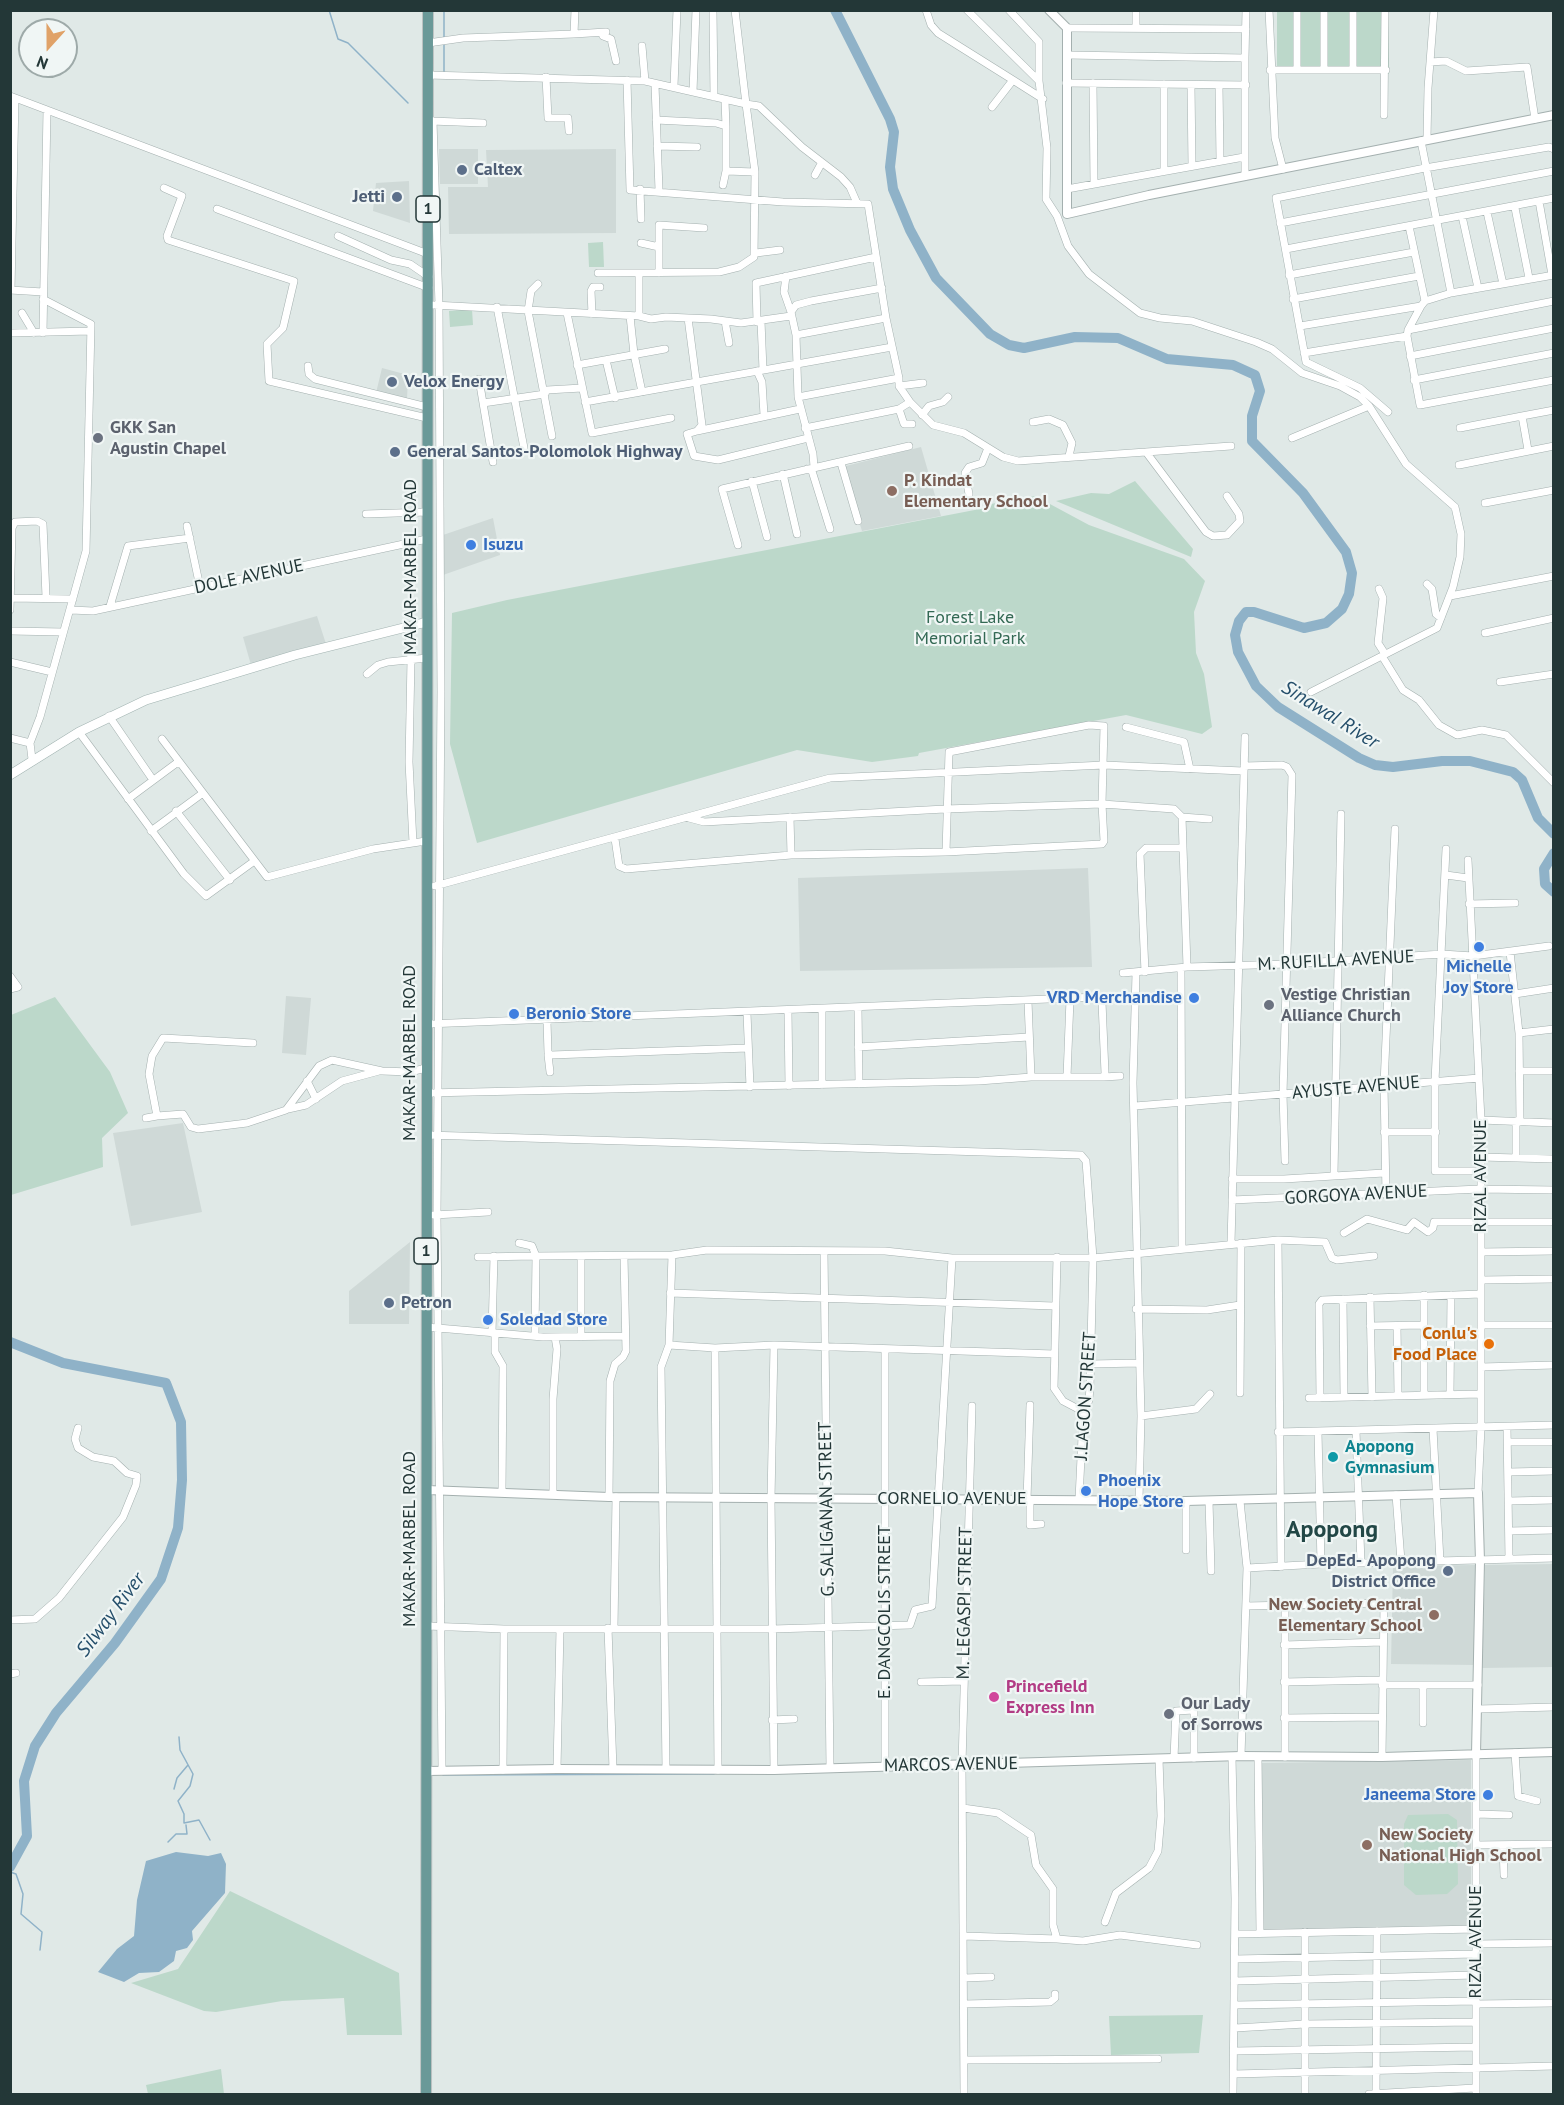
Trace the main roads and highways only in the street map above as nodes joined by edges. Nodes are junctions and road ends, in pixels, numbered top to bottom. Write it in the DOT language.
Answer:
graph roads {
  1 [pos="428,10"];
  2 [pos="427,622"];
  3 [pos="10,775"];
  4 [pos="426,2094"];
  1 -- 2 [label="main road, MAKAR-MARBEL ROAD / 1"];
  2 -- 3 [label="main road"];
  2 -- 4 [label="main road, MAKAR-MARBEL ROAD / 1"];
}
